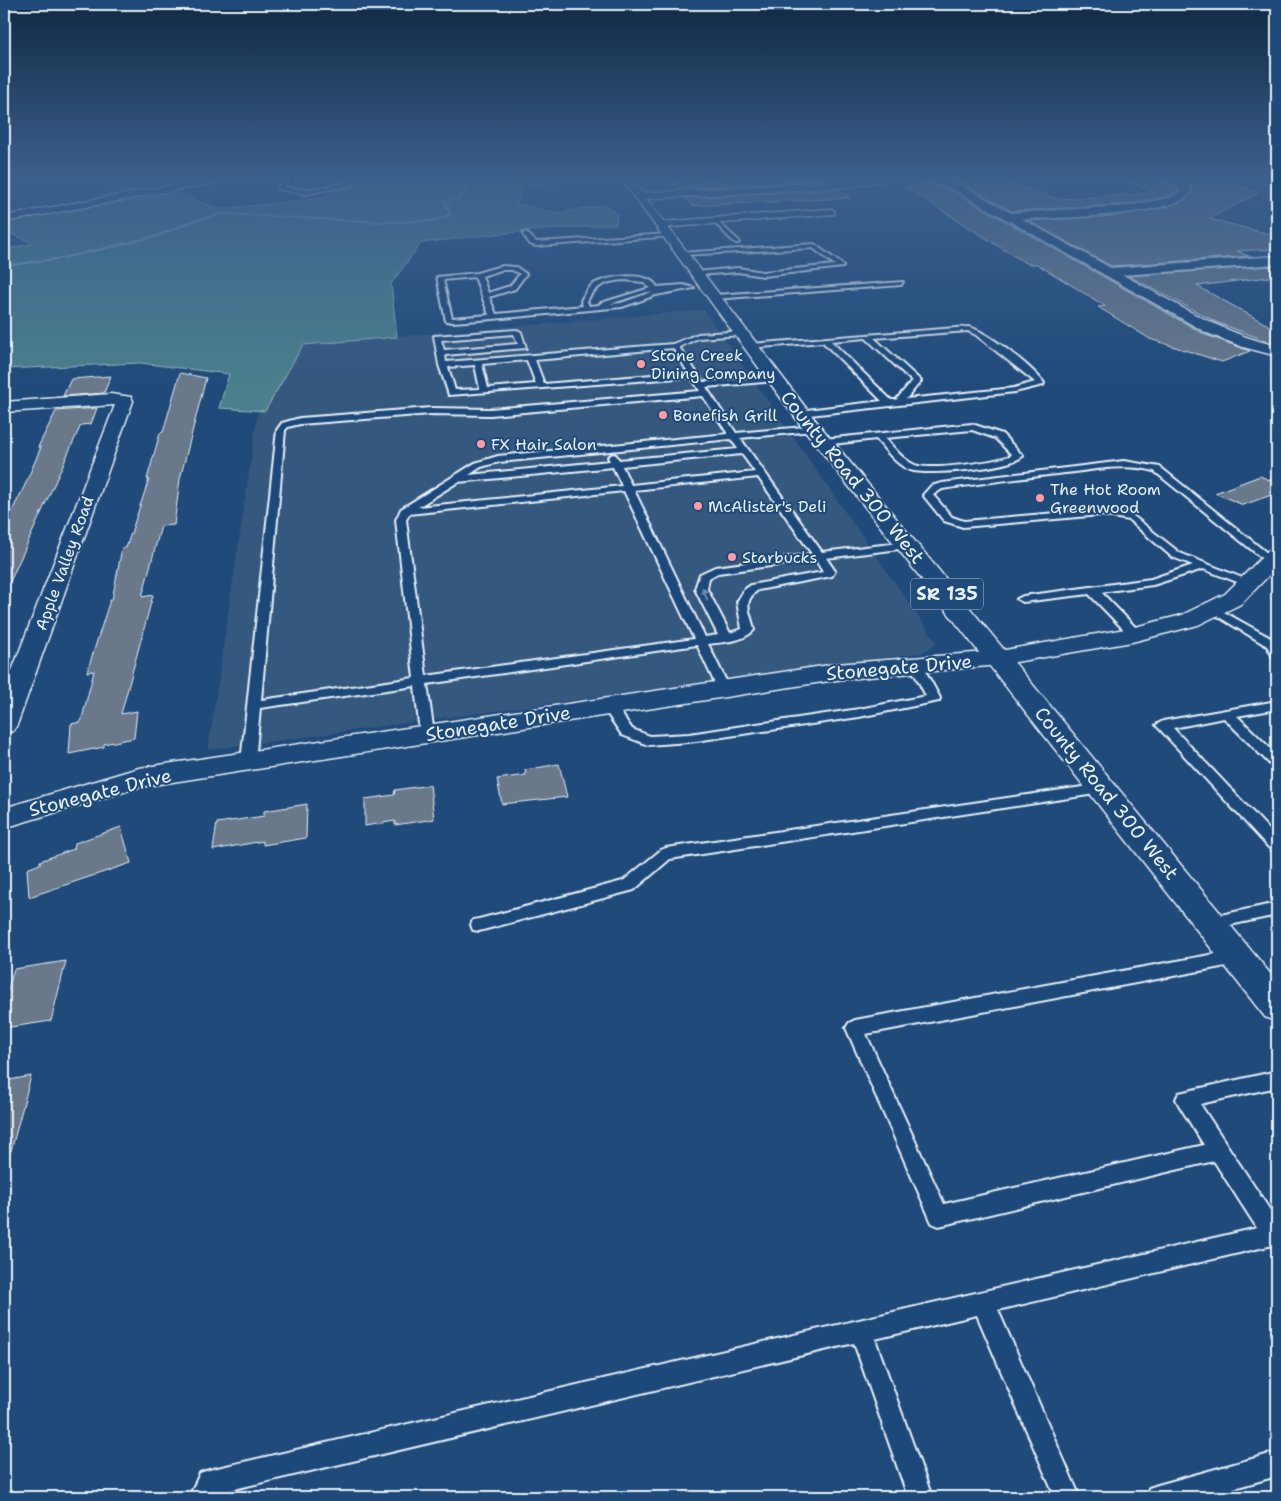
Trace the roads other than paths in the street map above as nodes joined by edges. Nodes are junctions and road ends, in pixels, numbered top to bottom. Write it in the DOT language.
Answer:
graph roads {
  1 [pos="676,246"];
  2 [pos="814,246"];
  3 [pos="1062,246"];
  4 [pos="1277,260"];
  5 [pos="1106,272"];
  6 [pos="478,275"];
  7 [pos="901,283"];
  8 [pos="703,286"];
  9 [pos="655,290"];
  10 [pos="485,295"];
  11 [pos="587,309"];
  12 [pos="493,316"];
  13 [pos="868,336"];
  14 [pos="746,339"];
  15 [pos="825,340"];
  16 [pos="675,346"];
  17 [pos="1271,349"];
  18 [pos="440,353"];
  19 [pos="530,358"];
  20 [pos="478,362"];
  21 [pos="443,365"];
  22 [pos="694,374"];
  23 [pos="776,379"];
  24 [pos="541,386"];
  25 [pos="704,389"];
  26 [pos="485,391"];
  27 [pos="899,402"];
  28 [pos="888,403"];
  29 [pos="4,407"];
  30 [pos="812,428"];
  31 [pos="734,436"];
  32 [pos="879,436"];
  33 [pos="608,448"];
  34 [pos="745,451"];
  35 [pos="616,465"];
  36 [pos="761,474"];
  37 [pos="455,479"];
  38 [pos="628,488"];
  39 [pos="405,511"];
  40 [pos="908,545"];
  41 [pos="819,556"];
  42 [pos="1275,558"];
  43 [pos="1201,566"];
  44 [pos="1250,583"];
  45 [pos="1092,590"];
  46 [pos="1023,599"];
  47 [pos="1213,609"];
  48 [pos="1135,634"];
  49 [pos="726,638"];
  50 [pos="702,642"];
  51 [pos="1277,654"];
  52 [pos="999,658"];
  53 [pos="916,665"];
  54 [pos="420,681"];
  55 [pos="724,689"];
  56 [pos="254,705"];
  57 [pos="1277,705"];
  58 [pos="610,706"];
  59 [pos="1227,714"];
  60 [pos="4,725"];
  61 [pos="426,734"];
  62 [pos="248,762"];
  63 [pos="1277,763"];
  64 [pos="1103,788"];
  65 [pos="4,818"];
  66 [pos="1277,847"];
  67 [pos="1277,909"];
  68 [pos="1211,923"];
  69 [pos="480,925"];
  70 [pos="1238,957"];
  71 [pos="1277,1007"];
  72 [pos="1277,1079"];
  73 [pos="1219,1151"];
  74 [pos="1276,1234"];
  75 [pos="983,1302"];
  76 [pos="861,1331"];
  77 [pos="1277,1464"];
  78 [pos="1167,1496"];
  79 [pos="200,1497"];
  80 [pos="920,1497"];
  81 [pos="1068,1497"];
  1 -- 8 [label="street, County Road 300 West / SR 135"];
  2 -- 8 [label="lane"];
  3 -- 5 [label="street"];
  4 -- 5 [label="street"];
  5 -- 17 [label="street"];
  6 -- 10 [label="lane"];
  6 -- 10 [label="lane"];
  6 -- 12 [label="lane"];
  7 -- 8 [label="lane"];
  8 -- 9 [label="lane"];
  8 -- 14 [label="street, County Road 300 West / SR 135"];
  9 -- 11 [label="lane"];
  9 -- 11 [label="lane"];
  10 -- 12 [label="lane"];
  11 -- 12 [label="lane"];
  13 -- 15 [label="lane"];
  13 -- 27 [label="lane"];
  13 -- 27 [label="lane"];
  14 -- 15 [label="lane"];
  14 -- 16 [label="lane"];
  14 -- 23 [label="street, County Road 300 West / SR 135"];
  15 -- 28 [label="lane"];
  16 -- 19 [label="lane"];
  16 -- 22 [label="lane"];
  18 -- 18 [label="lane"];
  18 -- 21 [label="lane"];
  19 -- 20 [label="lane"];
  19 -- 24 [label="lane"];
  20 -- 21 [label="lane"];
  20 -- 26 [label="lane"];
  21 -- 26 [label="lane"];
  22 -- 24 [label="lane"];
  22 -- 25 [label="lane"];
  23 -- 25 [label="lane"];
  23 -- 30 [label="street, County Road 300 West / SR 135"];
  24 -- 26 [label="lane"];
  25 -- 31 [label="lane"];
  25 -- 56 [label="lane"];
  27 -- 28 [label="lane"];
  28 -- 30 [label="lane"];
  29 -- 60 [label="street, Apple Valley Road"];
  30 -- 31 [label="lane"];
  30 -- 32 [label="lane"];
  30 -- 40 [label="street, County Road 300 West / SR 135"];
  31 -- 33 [label="lane"];
  31 -- 34 [label="lane"];
  32 -- 32 [label="lane"];
  33 -- 35 [label="lane"];
  33 -- 37 [label="lane"];
  34 -- 35 [label="lane"];
  34 -- 36 [label="lane"];
  35 -- 37 [label="lane"];
  35 -- 38 [label="lane"];
  36 -- 38 [label="lane"];
  36 -- 41 [label="lane"];
  37 -- 39 [label="lane"];
  38 -- 39 [label="lane"];
  38 -- 50 [label="lane"];
  39 -- 54 [label="lane"];
  40 -- 41 [label="lane"];
  40 -- 52 [label="street, County Road 300 West / SR 135"];
  41 -- 49 [label="lane"];
  49 -- 41 [label="lane, one-way"];
  42 -- 43 [label="lane"];
  42 -- 44 [label="street, Stonegate Drive"];
  43 -- 44 [label="lane"];
  43 -- 45 [label="lane"];
  44 -- 47 [label="street, Stonegate Drive"];
  45 -- 46 [label="lane"];
  45 -- 48 [label="lane"];
  47 -- 48 [label="street, Stonegate Drive"];
  47 -- 51 [label="lane"];
  48 -- 52 [label="street, Stonegate Drive"];
  49 -- 50 [label="lane"];
  50 -- 54 [label="lane"];
  50 -- 55 [label="lane"];
  52 -- 53 [label="street, Stonegate Drive"];
  52 -- 64 [label="street, County Road 300 West / SR 135"];
  53 -- 55 [label="street, Stonegate Drive"];
  53 -- 58 [label="lane"];
  54 -- 56 [label="lane"];
  54 -- 61 [label="lane"];
  55 -- 58 [label="street, Stonegate Drive"];
  56 -- 62 [label="lane"];
  57 -- 59 [label="lane"];
  58 -- 61 [label="street, Stonegate Drive"];
  59 -- 63 [label="lane"];
  59 -- 66 [label="lane"];
  61 -- 62 [label="street, Stonegate Drive"];
  62 -- 65 [label="street, Stonegate Drive"];
  64 -- 68 [label="street, County Road 300 West / SR 135"];
  64 -- 69 [label="lane"];
  67 -- 68 [label="lane"];
  68 -- 70 [label="street, County Road 300 West / SR 135"];
  70 -- 71 [label="street, County Road 300 West / SR 135"];
  70 -- 73 [label="lane"];
  72 -- 73 [label="lane"];
  73 -- 74 [label="lane"];
  74 -- 75 [label="lane"];
  75 -- 76 [label="lane"];
  75 -- 81 [label="lane"];
  76 -- 79 [label="lane"];
  76 -- 80 [label="lane"];
  77 -- 78 [label="lane"];
}
